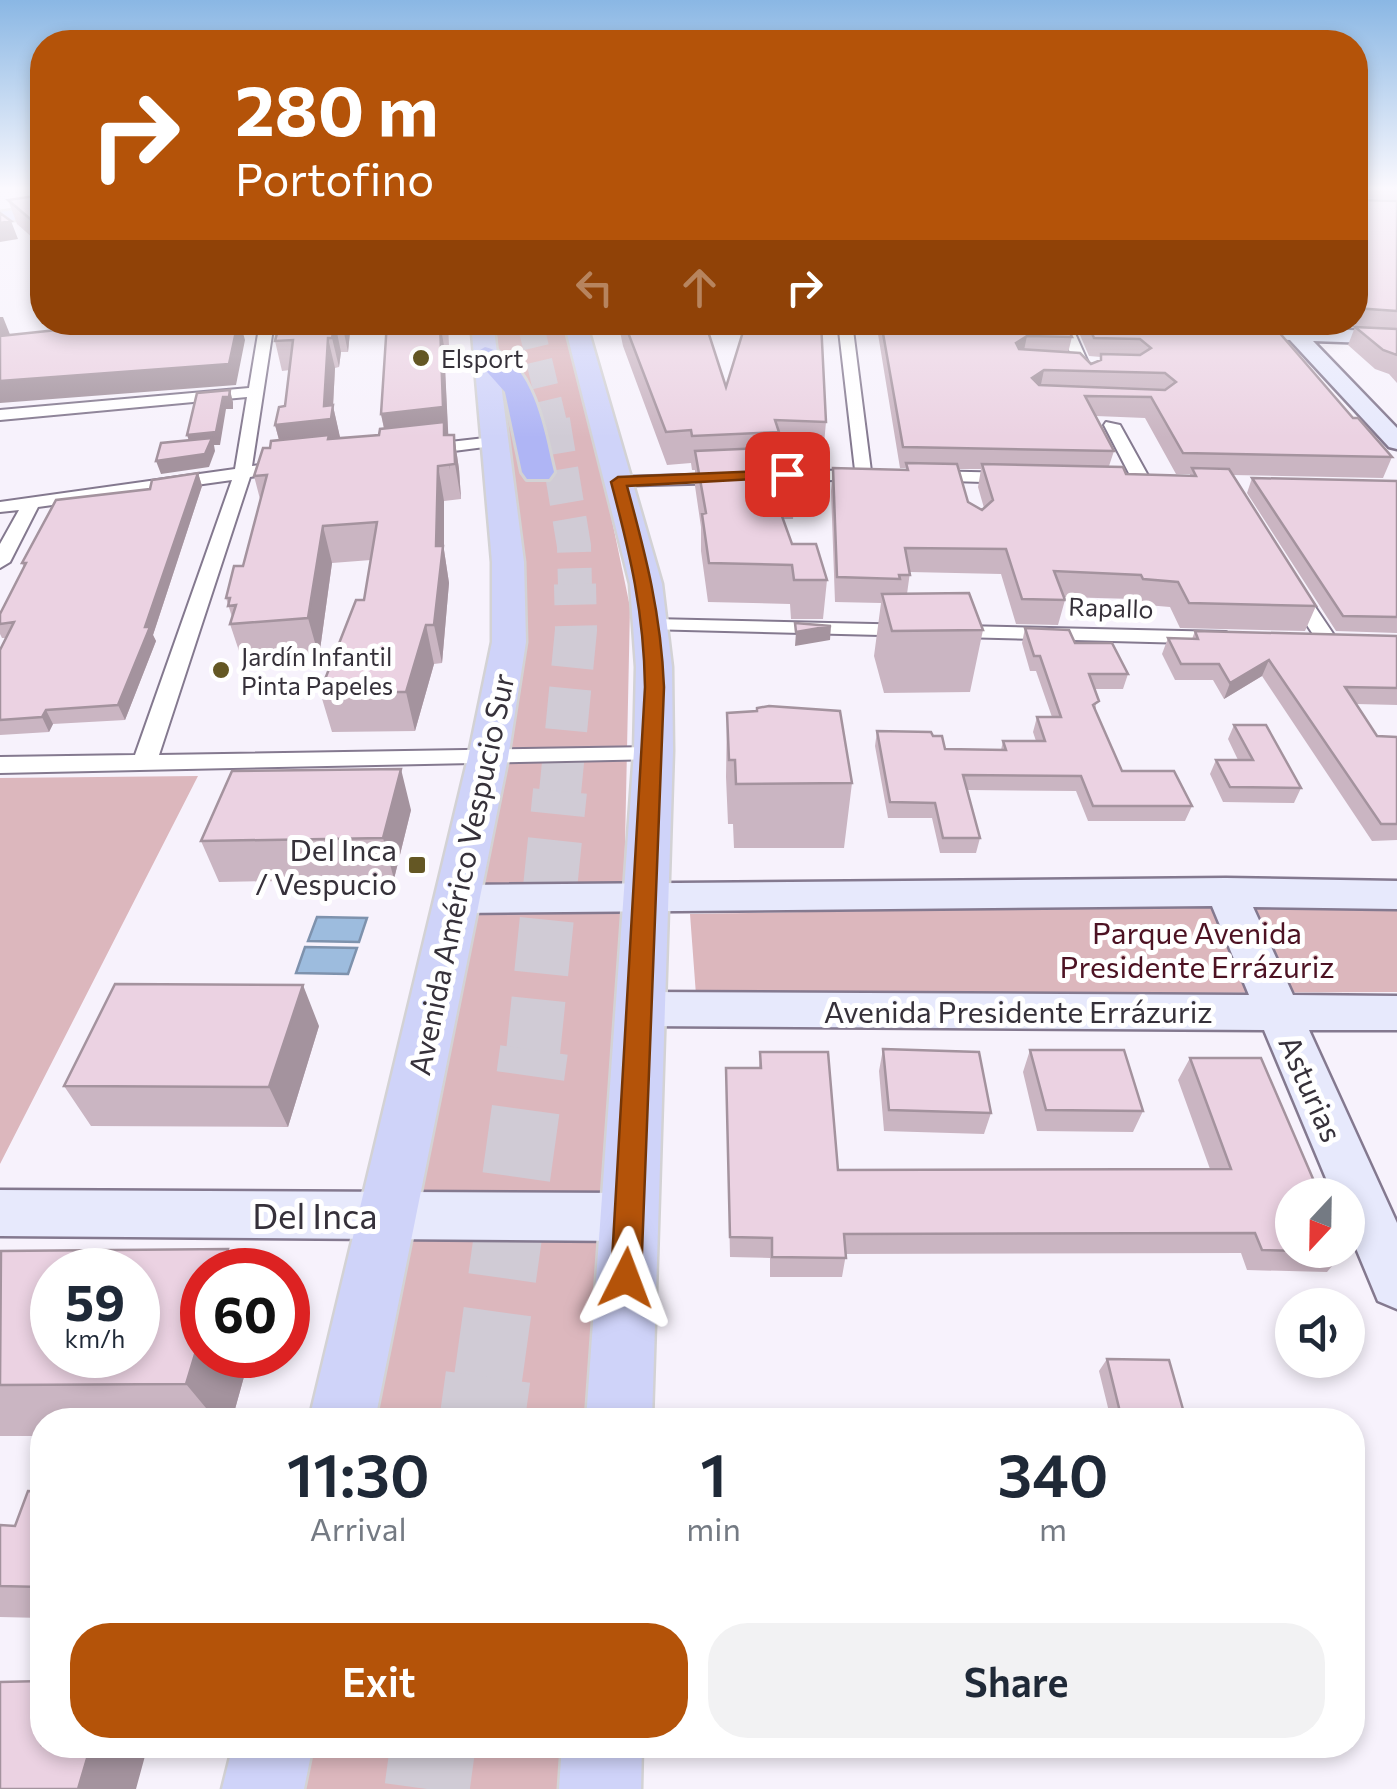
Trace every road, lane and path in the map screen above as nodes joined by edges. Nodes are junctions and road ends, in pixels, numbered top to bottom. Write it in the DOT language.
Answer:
graph roads {
  1 [pos="265,335"];
  2 [pos="578,335"];
  3 [pos="846,335"];
  4 [pos="1068,335"];
  5 [pos="1297,335"];
  6 [pos="1365,335"];
  7 [pos="483,338"];
  8 [pos="1397,338"];
  9 [pos="1062,364"];
  10 [pos="1082,364"];
  11 [pos="1100,365"];
  12 [pos="257,392"];
  13 [pos="1078,399"];
  14 [pos="0,415"];
  15 [pos="1112,426"];
  16 [pos="494,442"];
  17 [pos="1397,442"];
  18 [pos="404,453"];
  19 [pos="315,463"];
  20 [pos="243,472"];
  21 [pos="538,472"];
  22 [pos="864,475"];
  23 [pos="884,476"];
  24 [pos="904,476"];
  25 [pos="963,477"];
  26 [pos="1043,479"];
  27 [pos="1122,480"];
  28 [pos="618,482"];
  29 [pos="968,498"];
  30 [pos="32,502"];
  31 [pos="0,507"];
  32 [pos="0,562"];
  33 [pos="1284,575"];
  34 [pos="653,626"];
  35 [pos="1241,638"];
  36 [pos="1300,640"];
  37 [pos="652,754"];
  38 [pos="488,758"];
  39 [pos="144,763"];
  40 [pos="0,765"];
  41 [pos="1226,892"];
  42 [pos="1397,896"];
  43 [pos="646,898"];
  44 [pos="457,899"];
  45 [pos="640,1009"];
  46 [pos="1278,1011"];
  47 [pos="1397,1013"];
  48 [pos="0,1214"];
  49 [pos="387,1214"];
  50 [pos="629,1217"];
  51 [pos="1397,1284"];
  52 [pos="345,1408"];
  53 [pos="619,1408"];
  54 [pos="270,1758"];
  55 [pos="601,1758"];
  56 [pos="263,1789"];
  57 [pos="600,1789"];
  1 -- 12 [label="street"];
  2 -- 28 [label="main road"];
  3 -- 22 [label="street"];
  4 -- 10 [label="street"];
  5 -- 17 [label="street"];
  6 -- 8 [label="street"];
  7 -- 16 [label="main road, Avenida Américo Vespucio Sur"];
  7 -- 21 [label="highway"];
  9 -- 10 [label="street"];
  10 -- 11 [label="street"];
  10 -- 13 [label="street"];
  12 -- 14 [label="street"];
  12 -- 20 [label="street"];
  15 -- 27 [label="street"];
  16 -- 18 [label="street"];
  16 -- 38 [label="main road, Avenida Américo Vespucio Sur"];
  19 -- 20 [label="street"];
  20 -- 30 [label="street"];
  20 -- 39 [label="street"];
  22 -- 23 [label="street"];
  22 -- 28 [label="street"];
  24 -- 25 [label="street"];
  25 -- 26 [label="street"];
  25 -- 29 [label="street"];
  28 -- 34 [label="main road"];
  30 -- 31 [label="street"];
  30 -- 32 [label="street"];
  33 -- 36 [label="street"];
  34 -- 35 [label="street, Rapallo"];
  34 -- 37 [label="main road"];
  37 -- 38 [label="street"];
  37 -- 43 [label="main road"];
  38 -- 39 [label="street"];
  38 -- 44 [label="main road, Avenida Américo Vespucio Sur"];
  39 -- 40 [label="street"];
  41 -- 42 [label="street"];
  41 -- 43 [label="street"];
  41 -- 46 [label="street, Asturias"];
  43 -- 44 [label="street"];
  43 -- 45 [label="main road"];
  44 -- 49 [label="main road, Avenida Américo Vespucio Sur"];
  45 -- 46 [label="street, Avenida Presidente Errázuriz"];
  45 -- 50 [label="main road"];
  46 -- 47 [label="street, Avenida Presidente Errázuriz"];
  46 -- 51 [label="street, Asturias"];
  48 -- 49 [label="street, Del Inca"];
  49 -- 50 [label="street, Del Inca"];
  49 -- 52 [label="main road, Avenida Américo Vespucio Sur"];
  50 -- 53 [label="main road"];
  54 -- 56 [label="main road"];
  55 -- 57 [label="main road"];
}
